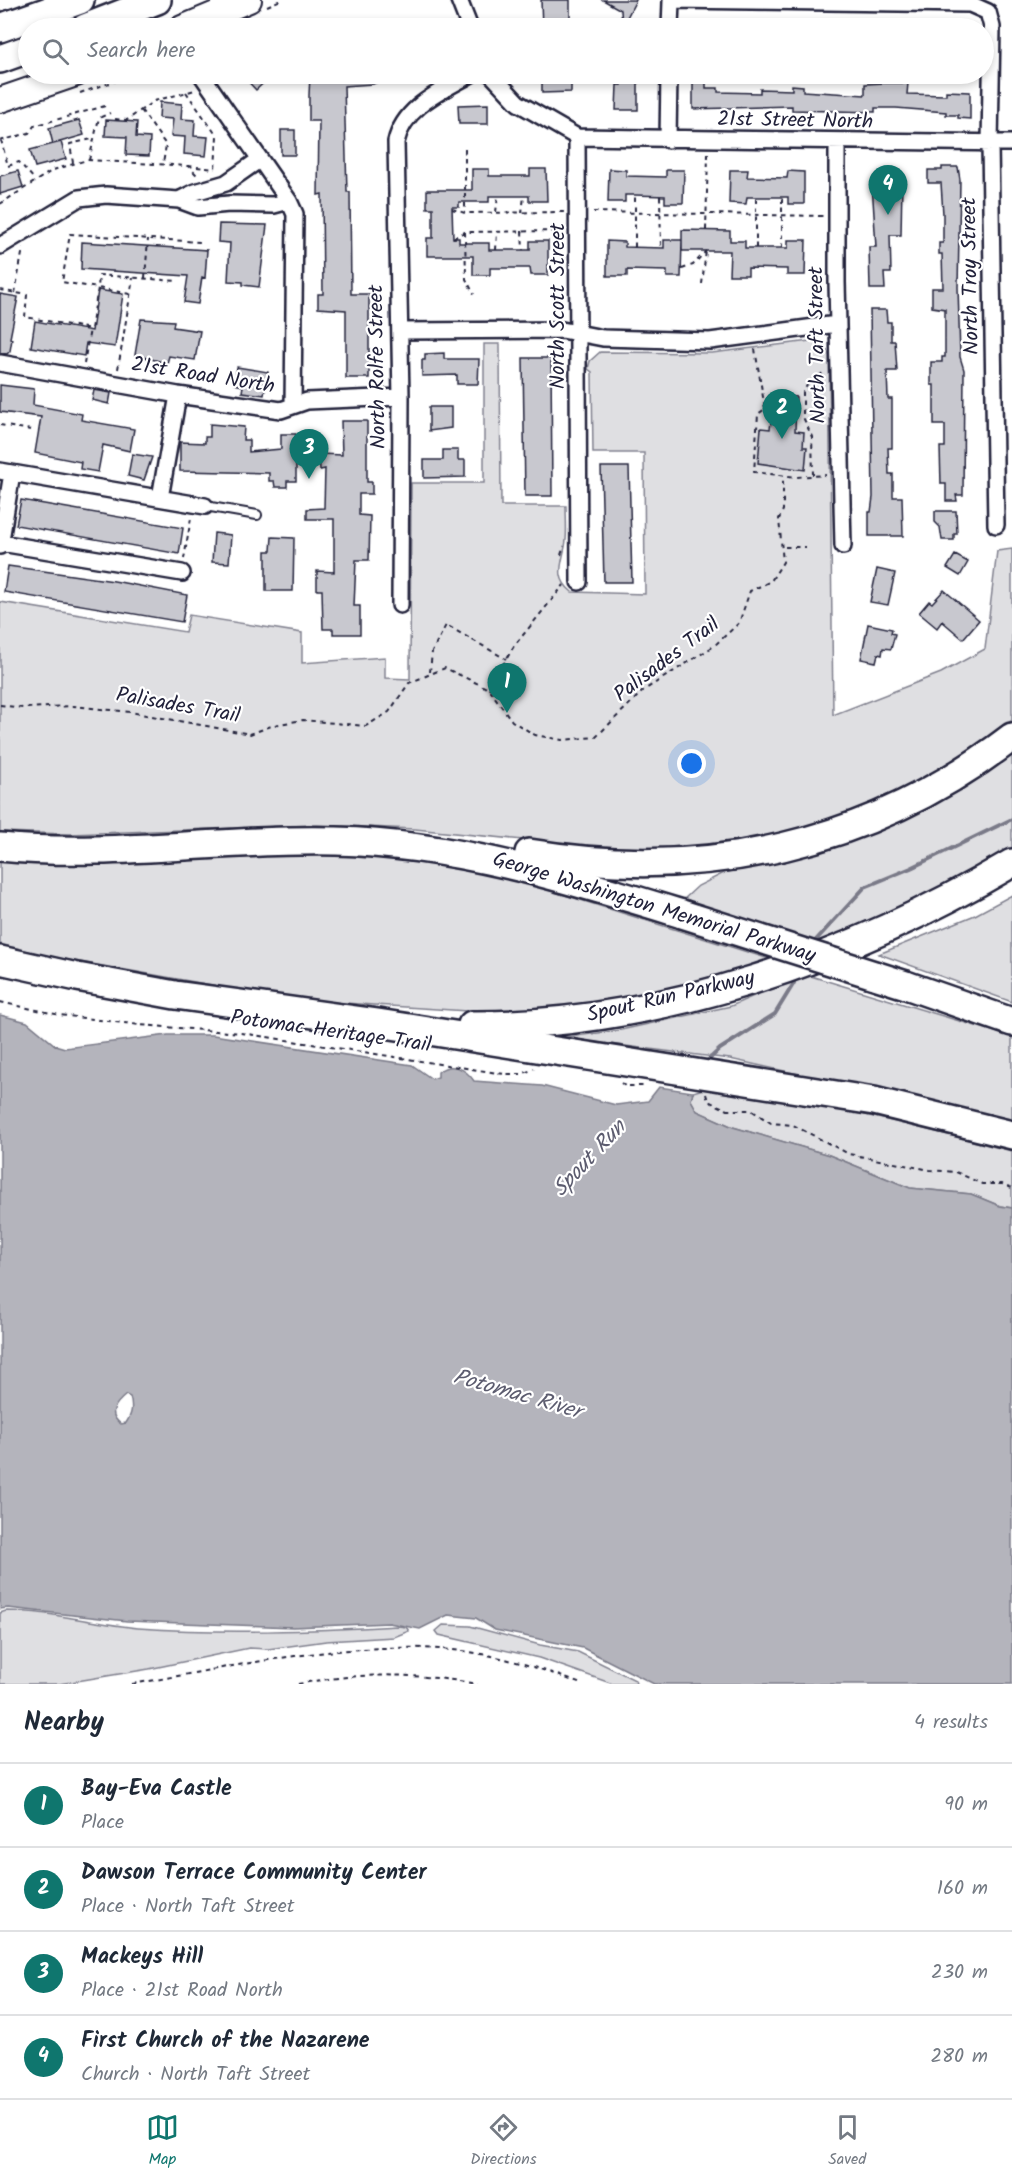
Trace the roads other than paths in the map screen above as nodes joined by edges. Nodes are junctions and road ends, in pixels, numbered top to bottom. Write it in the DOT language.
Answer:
graph roads {
  1 [pos="80,0"];
  2 [pos="157,0"];
  3 [pos="249,0"];
  4 [pos="459,0"];
  5 [pos="671,0"];
  6 [pos="29,18"];
  7 [pos="111,18"];
  8 [pos="206,18"];
  9 [pos="466,18"];
  10 [pos="670,18"];
  11 [pos="990,18"];
  12 [pos="18,22"];
  13 [pos="0,28"];
  14 [pos="18,53"];
  15 [pos="0,59"];
  16 [pos="47,84"];
  17 [pos="208,84"];
  18 [pos="455,84"];
  19 [pos="500,84"];
  20 [pos="669,84"];
  21 [pos="991,84"];
  22 [pos="0,100"];
  23 [pos="578,137"];
  24 [pos="668,140"];
  25 [pos="837,143"];
  26 [pos="990,144"];
  27 [pos="1012,144"];
  28 [pos="259,160"];
  29 [pos="179,200"];
  30 [pos="289,201"];
  31 [pos="0,246"];
  32 [pos="837,324"];
  33 [pos="400,331"];
  34 [pos="578,333"];
  35 [pos="0,363"];
  36 [pos="178,395"];
  37 [pos="401,397"];
  38 [pos="293,406"];
  39 [pos="6,472"];
  40 [pos="160,498"];
  41 [pos="206,506"];
  42 [pos="257,515"];
  43 [pos="996,525"];
  44 [pos="0,545"];
  45 [pos="843,546"];
  46 [pos="182,573"];
  47 [pos="579,582"];
  48 [pos="400,605"];
  49 [pos="1012,737"];
  50 [pos="377,843"];
  51 [pos="0,847"];
  52 [pos="1012,863"];
  53 [pos="0,960"];
  54 [pos="1012,1022"];
  55 [pos="378,1023"];
  56 [pos="1012,1134"];
  1 -- 6 [label="highway"];
  2 -- 7 [label="highway"];
  3 -- 8 [label="main road"];
  4 -- 9 [label="street"];
  5 -- 10 [label="street"];
  5 -- 11 [label="street, North Troy Street"];
  12 -- 13 [label="highway"];
  14 -- 15 [label="highway"];
  16 -- 22 [label="main road"];
  17 -- 28 [label="street"];
  18 -- 33 [label="street, North Rolfe Street"];
  19 -- 23 [label="street"];
  20 -- 24 [label="street"];
  21 -- 26 [label="street, North Troy Street"];
  23 -- 24 [label="street, 21st Street North"];
  23 -- 34 [label="street, North Scott Street"];
  24 -- 25 [label="street, 21st Street North"];
  25 -- 26 [label="street, 21st Street North"];
  25 -- 32 [label="street, North Taft Street"];
  26 -- 27 [label="street, 21st Street North"];
  26 -- 43 [label="street, North Troy Street"];
  28 -- 29 [label="street"];
  28 -- 30 [label="street"];
  29 -- 30 [label="street"];
  29 -- 31 [label="street"];
  30 -- 38 [label="street"];
  32 -- 34 [label="street"];
  32 -- 45 [label="street, North Taft Street"];
  33 -- 34 [label="street"];
  33 -- 37 [label="street, North Rolfe Street"];
  34 -- 47 [label="street, North Scott Street"];
  35 -- 36 [label="street, 21st Road North"];
  36 -- 38 [label="street, 21st Road North"];
  36 -- 40 [label="street"];
  37 -- 38 [label="street, 21st Road North"];
  37 -- 48 [label="street, North Rolfe Street"];
  39 -- 40 [label="street"];
  39 -- 44 [label="street"];
  40 -- 41 [label="street"];
  41 -- 42 [label="lane"];
  44 -- 46 [label="street"];
  49 -- 50 [label="highway"];
  50 -- 51 [label="highway, George Washington Memorial Parkway"];
  50 -- 54 [label="highway, George Washington Memorial Parkway, bridge"];
  52 -- 55 [label="highway, Spout Run Parkway"];
  53 -- 55 [label="highway"];
  55 -- 56 [label="highway"];
}
